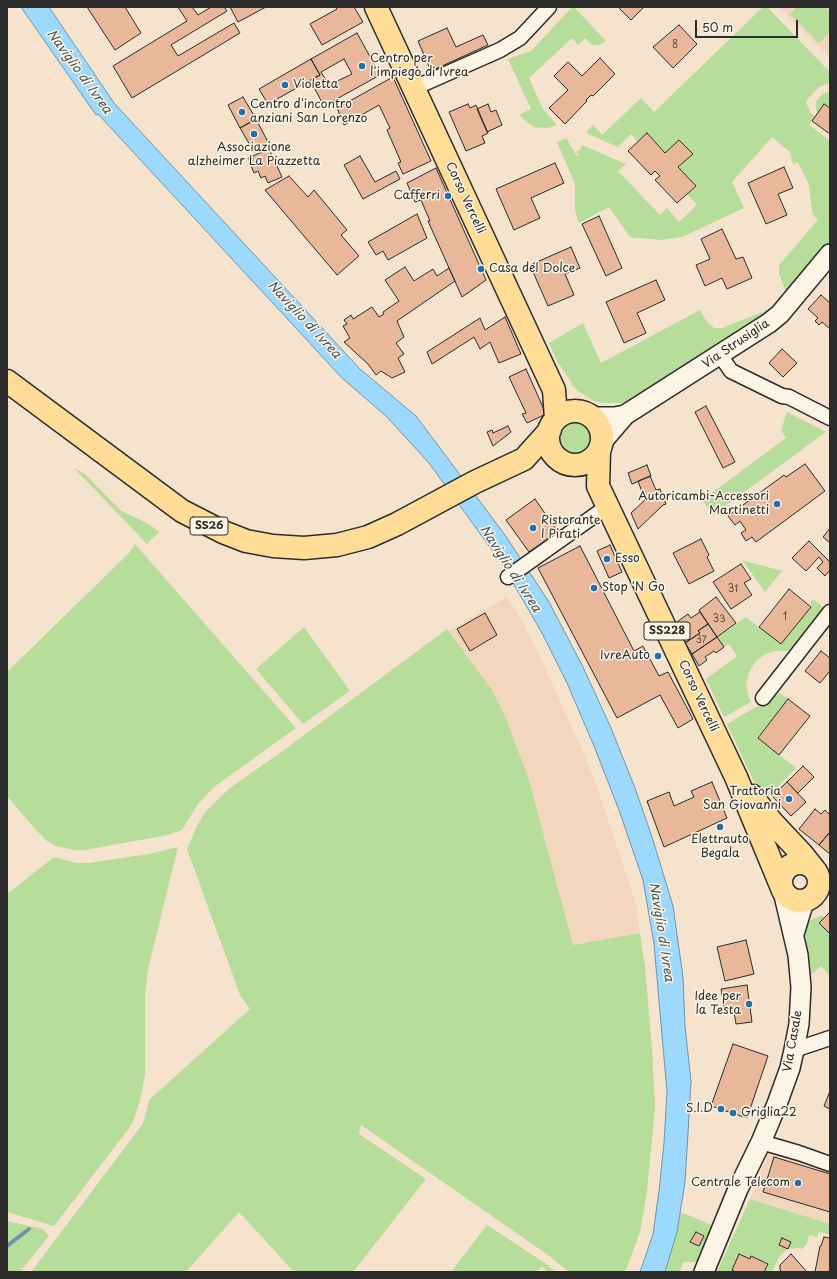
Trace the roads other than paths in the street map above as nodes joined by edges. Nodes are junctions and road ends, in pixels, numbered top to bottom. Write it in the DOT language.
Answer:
graph roads {
  1 [pos="376,7"];
  2 [pos="549,7"];
  3 [pos="414,88"];
  4 [pos="830,254"];
  5 [pos="720,355"];
  6 [pos="7,381"];
  7 [pos="554,390"];
  8 [pos="588,415"];
  9 [pos="625,415"];
  10 [pos="830,418"];
  11 [pos="553,424"];
  12 [pos="600,447"];
  13 [pos="524,459"];
  14 [pos="565,463"];
  15 [pos="598,486"];
  16 [pos="608,506"];
  17 [pos="508,577"];
  18 [pos="830,612"];
  19 [pos="763,698"];
  20 [pos="736,777"];
  21 [pos="820,873"];
  22 [pos="782,889"];
  23 [pos="816,898"];
  24 [pos="794,935"];
  25 [pos="830,1038"];
  26 [pos="794,1050"];
  27 [pos="761,1142"];
  28 [pos="830,1164"];
  29 [pos="704,1272"];
  1 -- 3 [label="main road, Corso Vercelli"];
  2 -- 3 [label="street"];
  3 -- 7 [label="main road, Corso Vercelli"];
  4 -- 5 [label="main road, Via Strusiglia"];
  5 -- 9 [label="main road, Via Strusiglia"];
  5 -- 10 [label="street"];
  6 -- 13 [label="main road, SS26"];
  7 -- 8 [label="main road, Corso Vercelli"];
  7 -- 11 [label="main road, Corso Vercelli"];
  8 -- 9 [label="main road, Via Strusiglia"];
  8 -- 11 [label="main road"];
  8 -- 12 [label="main road"];
  9 -- 12 [label="main road, Via Strusiglia"];
  11 -- 13 [label="main road, SS26"];
  11 -- 14 [label="main road"];
  12 -- 14 [label="main road"];
  12 -- 15 [label="main road, Corso Vercelli / SS228"];
  13 -- 14 [label="main road, SS26"];
  14 -- 15 [label="main road, Corso Vercelli / SS228"];
  15 -- 16 [label="main road, Corso Vercelli / SS228"];
  16 -- 17 [label="street"];
  16 -- 20 [label="main road, Corso Vercelli / SS228"];
  18 -- 19 [label="street"];
  20 -- 21 [label="main road, Corso Vercelli / SS228"];
  20 -- 22 [label="main road, Corso Vercelli / SS228"];
  21 -- 22 [label="main road"];
  21 -- 23 [label="main road"];
  22 -- 23 [label="main road"];
  22 -- 24 [label="main road, Via Casale"];
  23 -- 24 [label="main road, Via Casale"];
  24 -- 26 [label="main road, Via Casale"];
  25 -- 26 [label="street"];
  26 -- 27 [label="main road, Via Casale"];
  27 -- 28 [label="street"];
  27 -- 29 [label="main road, Via Casale"];
}
